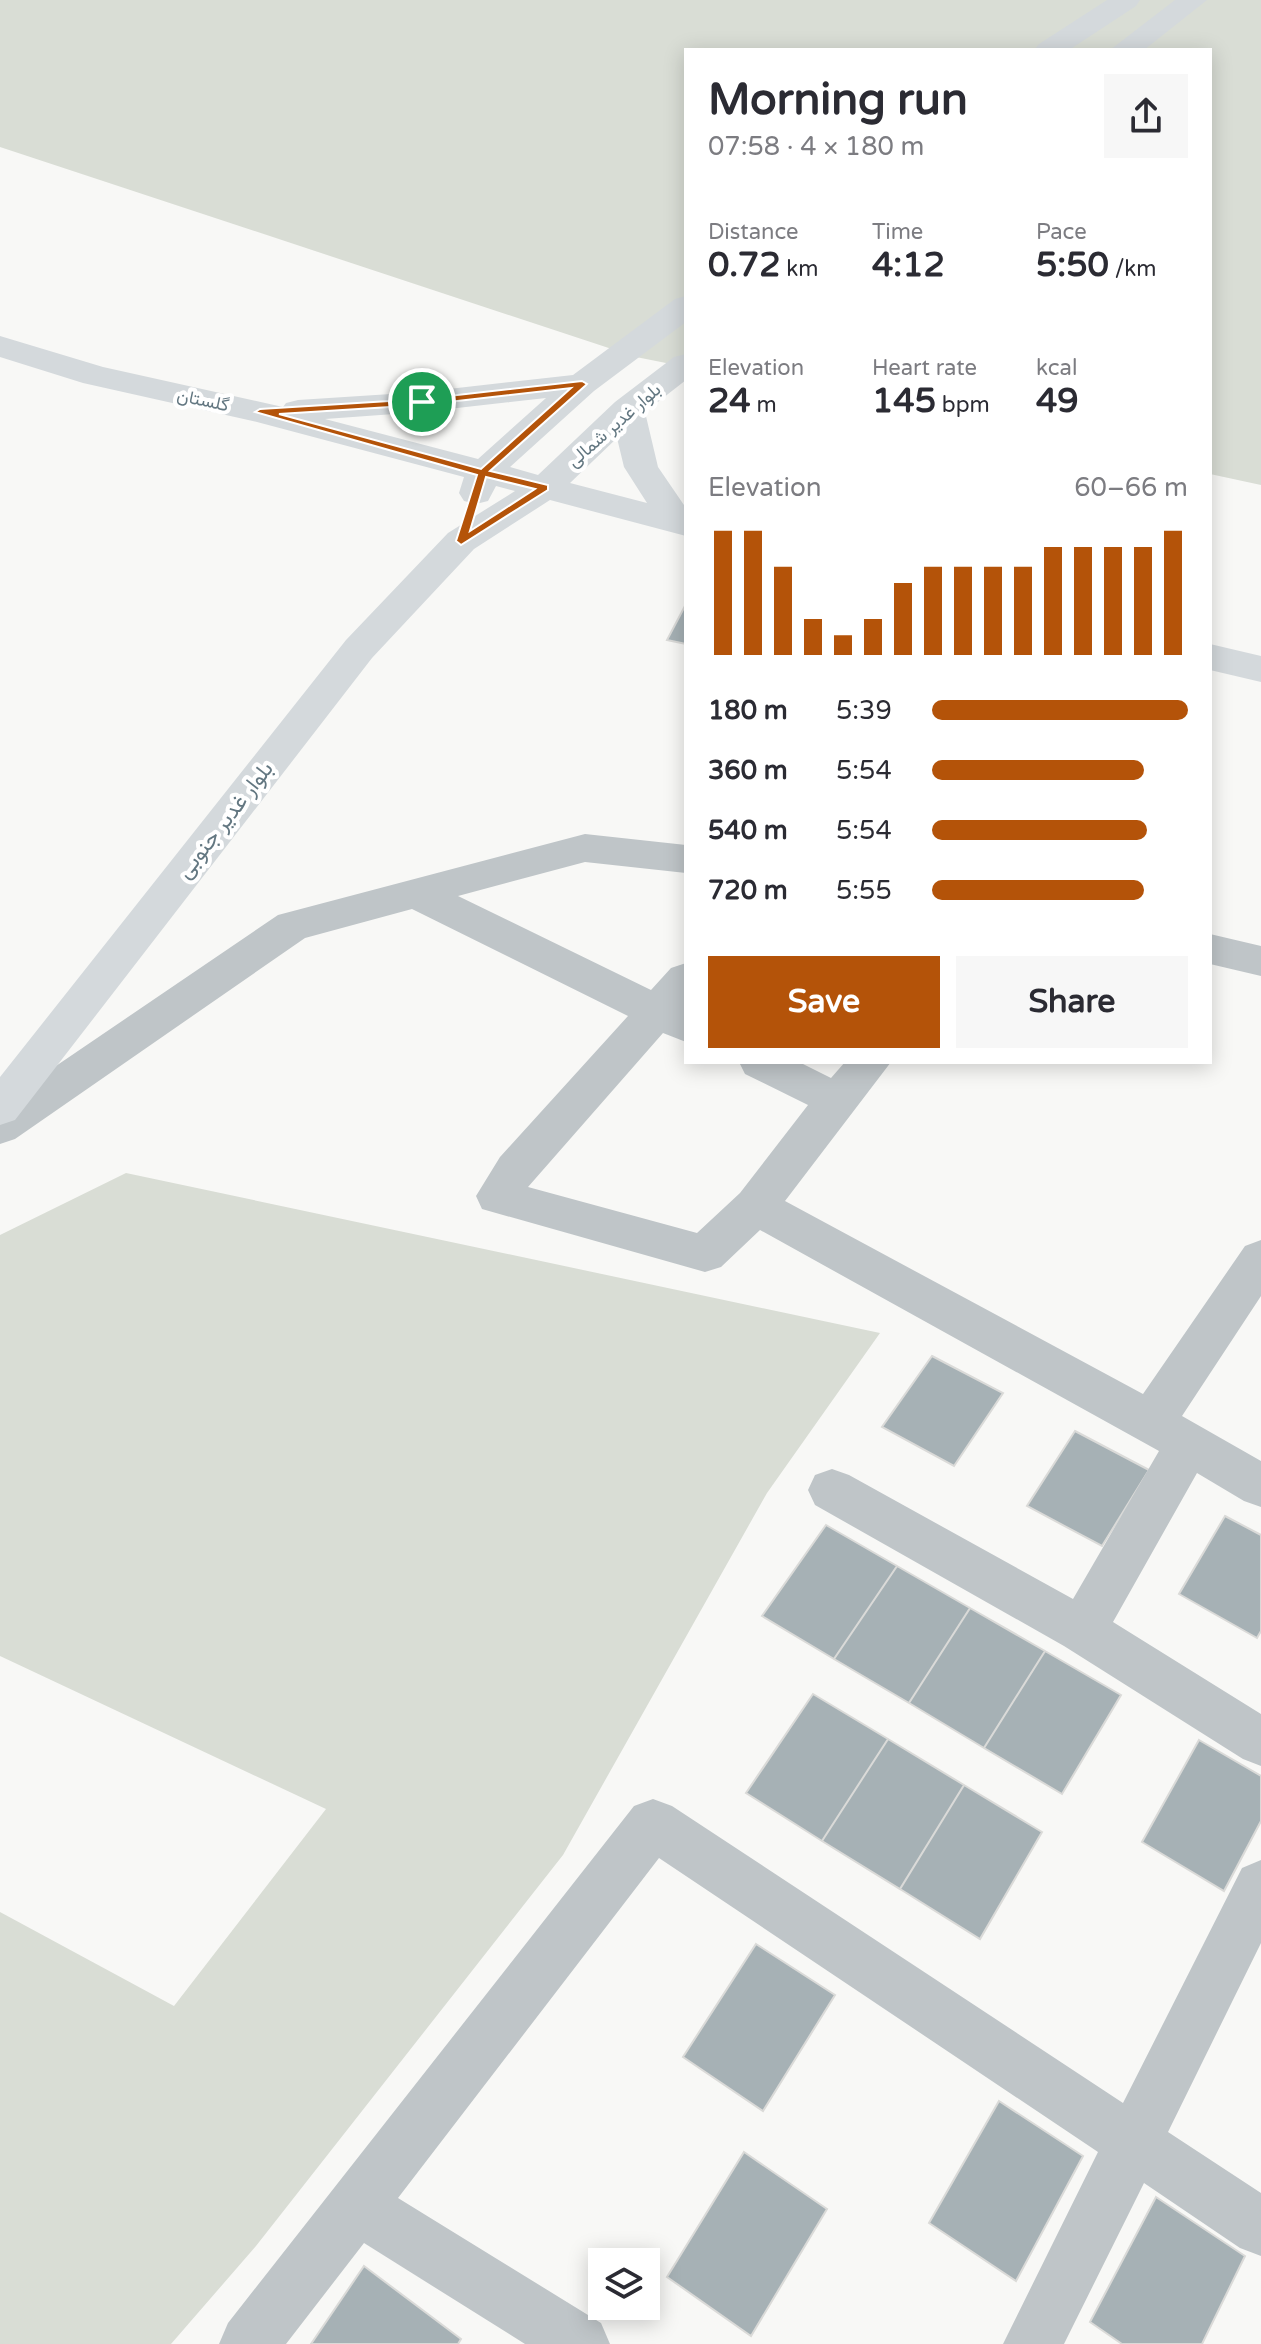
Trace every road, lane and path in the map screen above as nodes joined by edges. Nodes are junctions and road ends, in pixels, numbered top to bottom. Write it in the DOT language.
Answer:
graph roads {
  1 [pos="1126,0"];
  2 [pos="1193,0"];
  3 [pos="1052,48"];
  4 [pos="1128,48"];
  5 [pos="684,308"];
  6 [pos="0,346"];
  7 [pos="684,366"];
  8 [pos="582,384"];
  9 [pos="627,409"];
  10 [pos="260,412"];
  11 [pos="483,473"];
  12 [pos="544,488"];
  13 [pos="682,524"];
  14 [pos="461,541"];
  15 [pos="1212,657"];
  16 [pos="1261,669"];
  17 [pos="684,859"];
  18 [pos="415,893"];
  19 [pos="1212,949"];
  20 [pos="1261,961"];
  21 [pos="684,985"];
  22 [pos="672,1018"];
  23 [pos="764,1064"];
  24 [pos="868,1064"];
  25 [pos="837,1100"];
  26 [pos="0,1108"];
  27 [pos="0,1127"];
  28 [pos="756,1206"];
  29 [pos="1258,1270"];
  30 [pos="1170,1433"];
  31 [pos="1261,1486"];
  32 [pos="832,1490"];
  33 [pos="1082,1630"];
  34 [pos="1261,1742"];
  35 [pos="1261,1886"];
  36 [pos="1132,2143"];
  37 [pos="355,2204"];
  38 [pos="1261,2227"];
  39 [pos="249,2344"];
  40 [pos="580,2344"];
  41 [pos="1033,2344"];
  1 -- 3 [label="main road"];
  2 -- 4 [label="main road"];
  5 -- 8 [label="main road"];
  6 -- 10 [label="main road, گلستان"];
  7 -- 9 [label="main road, بلوار غدیر شمالی"];
  8 -- 10 [label="main road"];
  8 -- 11 [label="main road"];
  9 -- 12 [label="main road, بلوار غدیر شمالی"];
  9 -- 13 [label="main road"];
  10 -- 11 [label="main road, گلستان"];
  11 -- 12 [label="main road, گلستان"];
  11 -- 14 [label="main road, بلوار غدیر جنوبی"];
  12 -- 13 [label="main road, گلستان"];
  12 -- 14 [label="main road, بلوار غدیر جنوبی"];
  14 -- 26 [label="main road, بلوار غدیر جنوبی"];
  15 -- 16 [label="main road"];
  17 -- 18 [label="street"];
  18 -- 22 [label="street"];
  18 -- 27 [label="street"];
  19 -- 20 [label="street"];
  21 -- 22 [label="street"];
  22 -- 28 [label="street"];
  23 -- 25 [label="street"];
  24 -- 25 [label="street"];
  25 -- 28 [label="street"];
  28 -- 30 [label="street"];
  29 -- 30 [label="street"];
  30 -- 31 [label="street"];
  30 -- 33 [label="street"];
  32 -- 33 [label="street"];
  33 -- 34 [label="street"];
  35 -- 36 [label="street"];
  36 -- 37 [label="street"];
  36 -- 38 [label="street"];
  36 -- 41 [label="street"];
  37 -- 39 [label="street"];
  37 -- 40 [label="street"];
}
